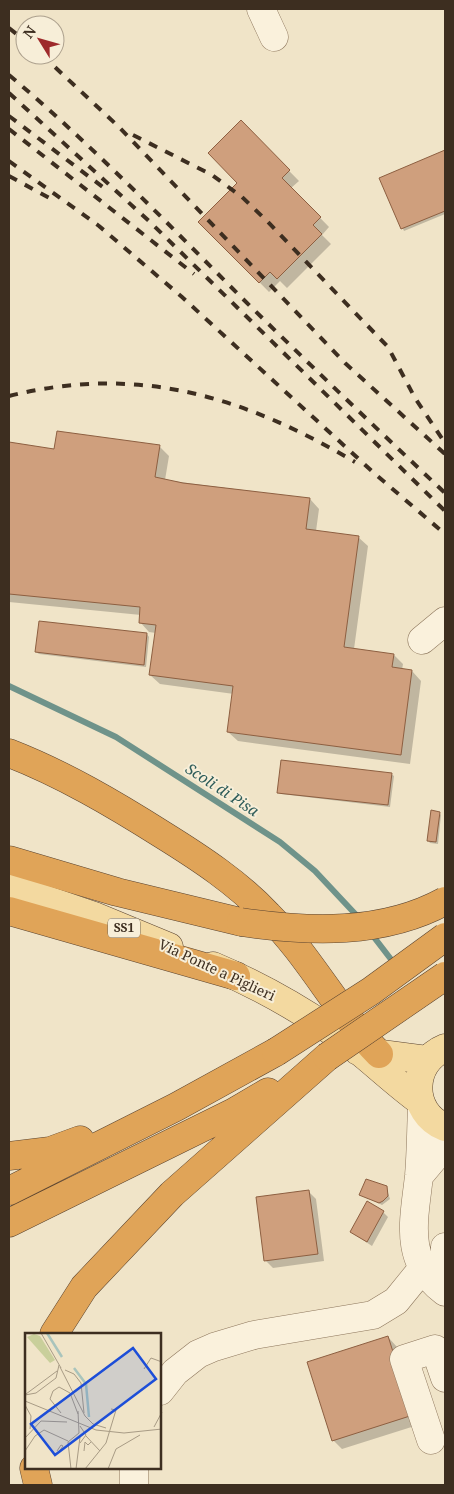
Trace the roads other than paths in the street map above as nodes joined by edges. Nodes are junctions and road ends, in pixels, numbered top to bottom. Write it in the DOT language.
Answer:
graph roads {
  1 [pos="261,9"];
  2 [pos="274,37"];
  3 [pos="445,621"];
  4 [pos="422,640"];
  5 [pos="9,753"];
  6 [pos="9,860"];
  7 [pos="9,887"];
  8 [pos="445,901"];
  9 [pos="9,911"];
  10 [pos="445,938"];
  11 [pos="236,976"];
  12 [pos="445,976"];
  13 [pos="369,1052"];
  14 [pos="436,1054"];
  15 [pos="327,1057"];
  16 [pos="421,1104"];
  17 [pos="445,1127"];
  18 [pos="445,1145"];
  19 [pos="9,1156"];
  20 [pos="54,1159"];
  21 [pos="419,1176"];
  22 [pos="9,1191"];
  23 [pos="9,1223"];
  24 [pos="445,1247"];
  25 [pos="434,1265"];
  26 [pos="445,1292"];
  27 [pos="55,1333"];
  28 [pos="445,1378"];
  29 [pos="161,1390"];
  30 [pos="432,1440"];
  31 [pos="34,1469"];
  32 [pos="134,1469"];
  33 [pos="38,1485"];
  34 [pos="134,1485"];
  1 -- 2 [label="street"];
  3 -- 4 [label="street"];
  5 -- 13 [label="highway"];
  6 -- 8 [label="highway, bridge"];
  7 -- 11 [label="main road, Via Ponte a Piglieri / SS1"];
  9 -- 11 [label="highway"];
  10 -- 20 [label="highway, bridge"];
  11 -- 13 [label="main road, Via Ponte a Piglieri / SS1"];
  12 -- 15 [label="highway, bridge"];
  13 -- 14 [label="main road, Via Ponte a Piglieri / SS1"];
  13 -- 16 [label="main road, Via Ponte a Piglieri / SS1"];
  14 -- 16 [label="main road, SS1"];
  15 -- 23 [label="highway"];
  15 -- 27 [label="highway"];
  16 -- 17 [label="main road, SS1"];
  16 -- 21 [label="street"];
  18 -- 21 [label="street"];
  19 -- 20 [label="highway"];
  20 -- 22 [label="highway"];
  21 -- 25 [label="street"];
  24 -- 25 [label="street"];
  25 -- 26 [label="street"];
  25 -- 29 [label="street"];
  28 -- 30 [label="street"];
  31 -- 33 [label="highway"];
  32 -- 34 [label="street"];
}
